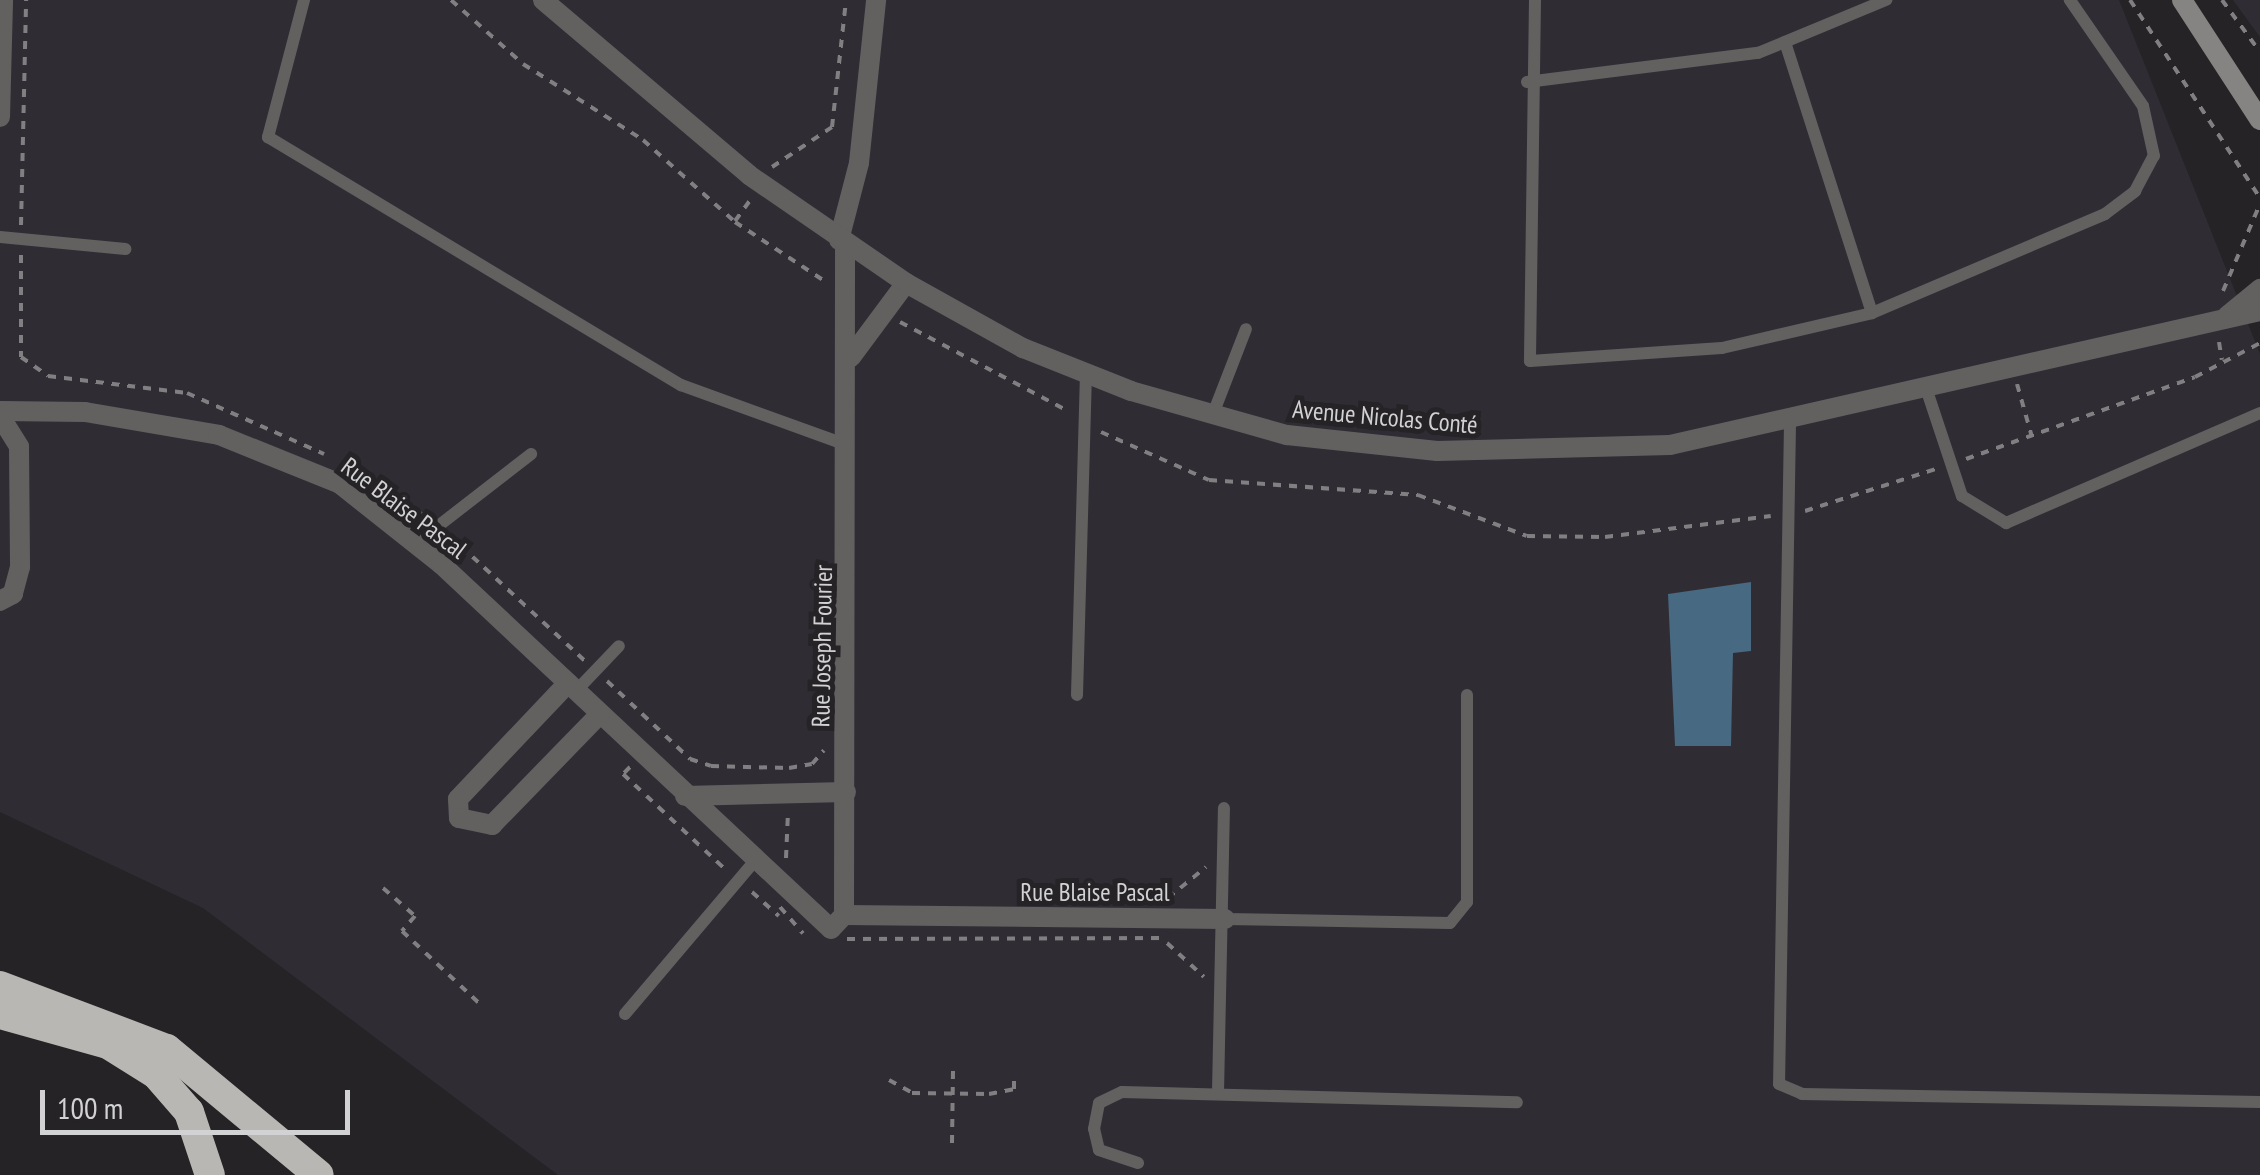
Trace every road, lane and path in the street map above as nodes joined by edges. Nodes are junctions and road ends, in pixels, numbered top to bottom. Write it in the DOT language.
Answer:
graph roads {
  1 [pos="2,0"];
  2 [pos="26,0"];
  3 [pos="304,0"];
  4 [pos="452,0"];
  5 [pos="543,0"];
  6 [pos="846,0"];
  7 [pos="876,0"];
  8 [pos="1534,0"];
  9 [pos="1886,0"];
  10 [pos="2070,0"];
  11 [pos="2130,0"];
  12 [pos="2182,0"];
  13 [pos="2222,0"];
  14 [pos="1785,42"];
  15 [pos="25,46"];
  16 [pos="2260,52"];
  17 [pos="1527,82"];
  18 [pos="0,118"];
  19 [pos="2259,118"];
  20 [pos="762,183"];
  21 [pos="2260,201"];
  22 [pos="734,222"];
  23 [pos="0,237"];
  24 [pos="842,243"];
  25 [pos="126,249"];
  26 [pos="906,283"];
  27 [pos="2260,289"];
  28 [pos="845,294"];
  29 [pos="877,310"];
  30 [pos="2260,310"];
  31 [pos="1872,314"];
  32 [pos="2218,324"];
  33 [pos="1246,329"];
  34 [pos="2260,343"];
  35 [pos="851,359"];
  36 [pos="2222,360"];
  37 [pos="2011,361"];
  38 [pos="1086,373"];
  39 [pos="1925,385"];
  40 [pos="0,413"];
  41 [pos="2260,413"];
  42 [pos="1213,414"];
  43 [pos="1085,422"];
  44 [pos="1790,424"];
  45 [pos="2032,437"];
  46 [pos="850,446"];
  47 [pos="532,454"];
  48 [pos="1948,465"];
  49 [pos="1789,513"];
  50 [pos="415,544"];
  51 [pos="0,601"];
  52 [pos="618,646"];
  53 [pos="572,687"];
  54 [pos="1077,695"];
  55 [pos="1467,695"];
  56 [pos="600,714"];
  57 [pos="663,735"];
  58 [pos="643,756"];
  59 [pos="846,792"];
  60 [pos="685,796"];
  61 [pos="1224,808"];
  62 [pos="754,862"];
  63 [pos="738,880"];
  64 [pos="383,888"];
  65 [pos="779,916"];
  66 [pos="1225,918"];
  67 [pos="838,922"];
  68 [pos="1168,943"];
  69 [pos="1223,977"];
  70 [pos="0,986"];
  71 [pos="478,1004"];
  72 [pos="0,1014"];
  73 [pos="625,1014"];
  74 [pos="953,1071"];
  75 [pos="889,1080"];
  76 [pos="1014,1080"];
  77 [pos="952,1089"];
  78 [pos="1218,1092"];
  79 [pos="1517,1102"];
  80 [pos="2260,1102"];
  81 [pos="952,1143"];
  82 [pos="1138,1163"];
  83 [pos="210,1175"];
  84 [pos="319,1175"];
  1 -- 18 [label="street"];
  2 -- 15 [label="path"];
  3 -- 46 [label="lane"];
  4 -- 22 [label="path"];
  5 -- 20 [label="street, Avenue Nicolas Conté"];
  6 -- 20 [label="path"];
  7 -- 24 [label="street, Rue Joseph Fourier"];
  8 -- 17 [label="lane"];
  9 -- 14 [label="lane"];
  10 -- 31 [label="lane"];
  11 -- 21 [label="path"];
  12 -- 19 [label="main road"];
  13 -- 16 [label="path"];
  14 -- 17 [label="lane"];
  14 -- 31 [label="lane"];
  17 -- 31 [label="lane"];
  20 -- 22 [label="path"];
  20 -- 24 [label="street, Avenue Nicolas Conté"];
  21 -- 32 [label="path"];
  22 -- 28 [label="path"];
  23 -- 25 [label="lane"];
  24 -- 26 [label="street, Avenue Nicolas Conté"];
  24 -- 28 [label="street, Rue Joseph Fourier"];
  26 -- 29 [label="street, Rue Joseph Fourier"];
  26 -- 38 [label="street, Avenue Nicolas Conté"];
  27 -- 32 [label="street, Avenue Nicolas Conté"];
  28 -- 35 [label="street, Rue Joseph Fourier"];
  29 -- 35 [label="street, Rue Joseph Fourier"];
  29 -- 43 [label="path"];
  30 -- 32 [label="street, Avenue Nicolas Conté"];
  32 -- 36 [label="path"];
  32 -- 37 [label="street, Avenue Nicolas Conté"];
  33 -- 42 [label="lane"];
  34 -- 36 [label="path"];
  35 -- 46 [label="street, Rue Joseph Fourier"];
  36 -- 45 [label="path"];
  37 -- 39 [label="street, Avenue Nicolas Conté"];
  37 -- 45 [label="path"];
  38 -- 42 [label="street, Avenue Nicolas Conté"];
  38 -- 43 [label="lane"];
  39 -- 44 [label="street, Avenue Nicolas Conté"];
  39 -- 48 [label="lane"];
  40 -- 50 [label="street, Rue Blaise Pascal"];
  40 -- 51 [label="street"];
  41 -- 48 [label="lane"];
  42 -- 44 [label="street, Avenue Nicolas Conté"];
  43 -- 49 [label="path"];
  43 -- 54 [label="lane"];
  44 -- 49 [label="lane"];
  45 -- 48 [label="path"];
  46 -- 59 [label="street, Rue Joseph Fourier"];
  47 -- 50 [label="lane"];
  48 -- 49 [label="path"];
  49 -- 80 [label="lane"];
  50 -- 53 [label="street, Rue Blaise Pascal"];
  52 -- 53 [label="lane"];
  53 -- 56 [label="street, Rue Blaise Pascal"];
  53 -- 56 [label="street"];
  55 -- 66 [label="lane"];
  56 -- 58 [label="street, Rue Blaise Pascal"];
  57 -- 58 [label="path"];
  58 -- 60 [label="street, Rue Blaise Pascal"];
  58 -- 63 [label="path"];
  59 -- 60 [label="street"];
  59 -- 67 [label="street, Rue Joseph Fourier"];
  60 -- 62 [label="street, Rue Blaise Pascal"];
  61 -- 66 [label="lane"];
  62 -- 63 [label="lane"];
  62 -- 67 [label="street, Rue Blaise Pascal"];
  63 -- 65 [label="path"];
  63 -- 73 [label="lane"];
  64 -- 71 [label="path"];
  66 -- 67 [label="street, Rue Blaise Pascal"];
  66 -- 69 [label="lane"];
  68 -- 69 [label="path"];
  69 -- 78 [label="lane"];
  70 -- 84 [label="highway"];
  72 -- 83 [label="highway"];
  74 -- 77 [label="path"];
  75 -- 77 [label="path"];
  76 -- 77 [label="path"];
  77 -- 81 [label="path"];
  78 -- 79 [label="lane"];
  78 -- 82 [label="lane"];
}
